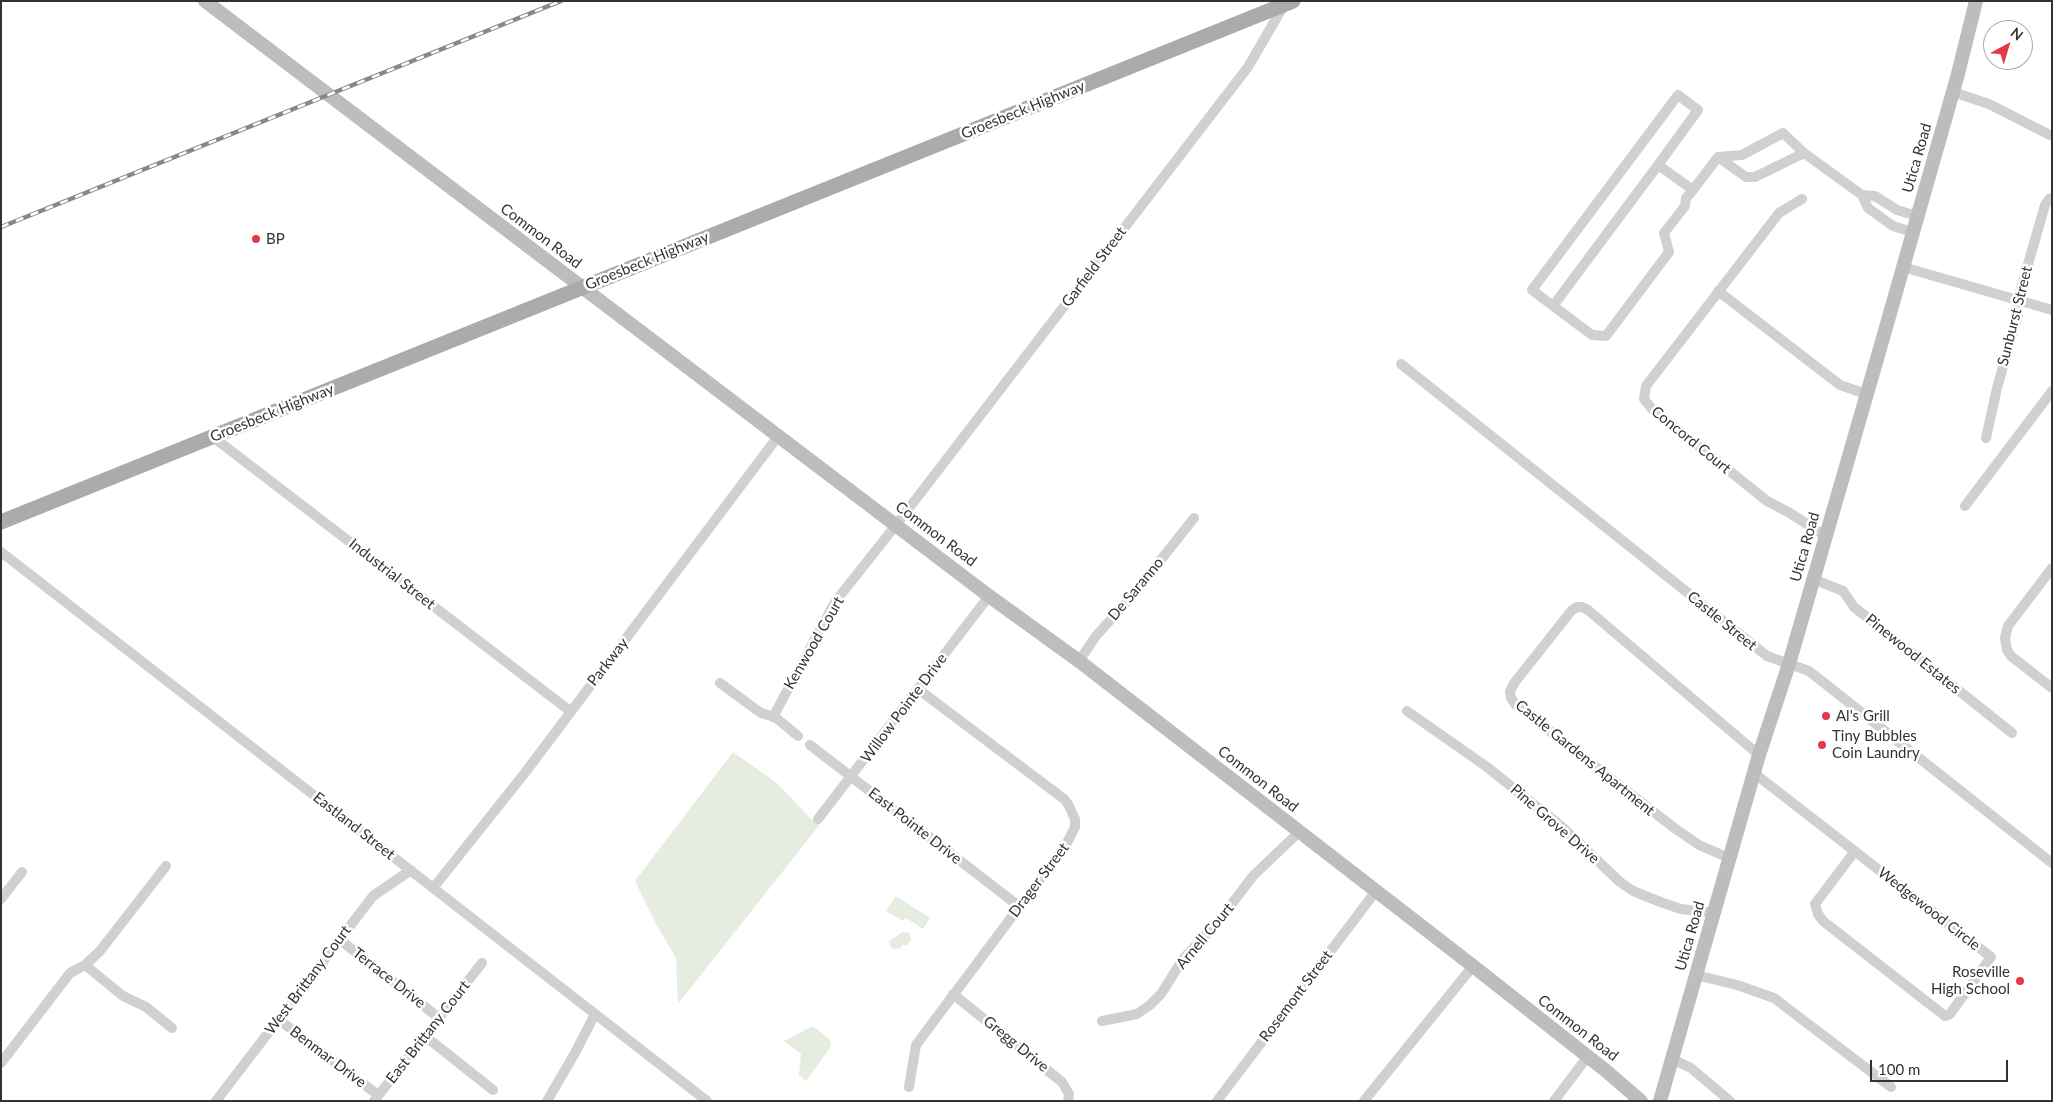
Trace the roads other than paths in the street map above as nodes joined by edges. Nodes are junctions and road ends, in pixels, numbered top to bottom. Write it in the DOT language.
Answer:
graph roads {
  1 [pos="205,1"];
  2 [pos="1976,1"];
  3 [pos="1289,3"];
  4 [pos="1953,92"];
  5 [pos="2052,136"];
  6 [pos="1804,153"];
  7 [pos="1718,157"];
  8 [pos="1658,165"];
  9 [pos="1693,190"];
  10 [pos="1862,195"];
  11 [pos="2052,198"];
  12 [pos="1802,199"];
  13 [pos="1917,216"];
  14 [pos="1912,232"];
  15 [pos="1903,268"];
  16 [pos="582,287"];
  17 [pos="1718,291"];
  18 [pos="2018,299"];
  19 [pos="1553,306"];
  20 [pos="2052,310"];
  21 [pos="1401,364"];
  22 [pos="2052,392"];
  23 [pos="1866,394"];
  24 [pos="213,436"];
  25 [pos="779,436"];
  26 [pos="1986,438"];
  27 [pos="1965,506"];
  28 [pos="1194,518"];
  29 [pos="1,522"];
  30 [pos="896,525"];
  31 [pos="1825,536"];
  32 [pos="1,552"];
  33 [pos="2052,568"];
  34 [pos="1813,579"];
  35 [pos="990,596"];
  36 [pos="1079,660"];
  37 [pos="1789,664"];
  38 [pos="720,683"];
  39 [pos="2052,688"];
  40 [pos="918,689"];
  41 [pos="1407,711"];
  42 [pos="570,712"];
  43 [pos="773,717"];
  44 [pos="2012,733"];
  45 [pos="798,736"];
  46 [pos="810,745"];
  47 [pos="1759,755"];
  48 [pos="1754,773"];
  49 [pos="851,777"];
  50 [pos="818,819"];
  51 [pos="1299,832"];
  52 [pos="1855,851"];
  53 [pos="1729,858"];
  54 [pos="2052,864"];
  55 [pos="166,866"];
  56 [pos="411,870"];
  57 [pos="22,872"];
  58 [pos="434,888"];
  59 [pos="1376,891"];
  60 [pos="1,899"];
  61 [pos="1020,907"];
  62 [pos="1714,913"];
  63 [pos="339,939"];
  64 [pos="482,963"];
  65 [pos="85,965"];
  66 [pos="1473,966"];
  67 [pos="1696,974"];
  68 [pos="953,994"];
  69 [pos="595,1014"];
  70 [pos="439,1018"];
  71 [pos="278,1019"];
  72 [pos="1102,1021"];
  73 [pos="172,1028"];
  74 [pos="425,1036"];
  75 [pos="1588,1056"];
  76 [pos="1672,1059"];
  77 [pos="1,1062"];
  78 [pos="909,1087"];
  79 [pos="1891,1087"];
  80 [pos="493,1090"];
  81 [pos="376,1098"];
  82 [pos="218,1100"];
  83 [pos="546,1101"];
  84 [pos="707,1101"];
  85 [pos="1068,1101"];
  86 [pos="1217,1101"];
  87 [pos="1364,1101"];
  88 [pos="1554,1101"];
  89 [pos="1641,1101"];
  90 [pos="1660,1101"];
  91 [pos="1730,1101"];
  1 -- 16 [label="street, Common Road"];
  2 -- 4 [label="street, Utica Road"];
  3 -- 16 [label="main road, Groesbeck Highway"];
  3 -- 30 [label="street, Garfield Street"];
  4 -- 5 [label="street"];
  4 -- 13 [label="street, Utica Road"];
  6 -- 7 [label="street"];
  6 -- 7 [label="street"];
  6 -- 10 [label="street"];
  7 -- 9 [label="street"];
  8 -- 9 [label="street"];
  8 -- 19 [label="street"];
  8 -- 19 [label="street"];
  9 -- 19 [label="street"];
  10 -- 13 [label="street"];
  10 -- 14 [label="street"];
  11 -- 18 [label="street, Sunburst Street"];
  12 -- 17 [label="street, Concord Court"];
  13 -- 14 [label="street, Utica Road"];
  14 -- 15 [label="street, Utica Road"];
  15 -- 18 [label="street"];
  15 -- 23 [label="street, Utica Road"];
  16 -- 24 [label="main road, Groesbeck Highway"];
  16 -- 25 [label="street, Common Road"];
  17 -- 23 [label="street"];
  17 -- 31 [label="street, Concord Court"];
  18 -- 20 [label="street"];
  18 -- 26 [label="street, Sunburst Street"];
  21 -- 37 [label="street, Castle Street"];
  22 -- 27 [label="street"];
  23 -- 31 [label="street, Utica Road"];
  24 -- 29 [label="main road, Groesbeck Highway"];
  24 -- 42 [label="street, Industrial Street"];
  25 -- 30 [label="street, Common Road"];
  25 -- 42 [label="street, Parkway"];
  28 -- 36 [label="street, De Saranno"];
  30 -- 35 [label="street, Common Road"];
  30 -- 43 [label="street, Kenwood Court"];
  31 -- 34 [label="street, Utica Road"];
  32 -- 56 [label="street, Eastland Street"];
  33 -- 39 [label="street"];
  34 -- 37 [label="street, Utica Road"];
  34 -- 44 [label="street, Pinewood Estates"];
  35 -- 36 [label="street, Common Road"];
  35 -- 40 [label="street, Willow Pointe Drive"];
  36 -- 51 [label="street, Common Road"];
  37 -- 47 [label="street, Utica Road"];
  37 -- 54 [label="street, Castle Street"];
  38 -- 43 [label="street"];
  40 -- 49 [label="street, Willow Pointe Drive"];
  40 -- 61 [label="street, Drager Street"];
  41 -- 62 [label="street, Pine Grove Drive"];
  42 -- 58 [label="street, Parkway"];
  43 -- 45 [label="street"];
  46 -- 49 [label="street, East Pointe Drive"];
  47 -- 48 [label="street, Utica Road"];
  47 -- 53 [label="street, Castle Gardens Apartment"];
  48 -- 52 [label="street, Wedgewood Circle"];
  48 -- 53 [label="street, Utica Road"];
  49 -- 50 [label="street, Willow Pointe Drive"];
  49 -- 61 [label="street, East Pointe Drive"];
  51 -- 59 [label="street, Common Road"];
  51 -- 72 [label="street, Arnell Court"];
  52 -- 52 [label="street, Wedgewood Circle"];
  53 -- 62 [label="street, Utica Road"];
  55 -- 65 [label="street"];
  56 -- 58 [label="street, Eastland Street"];
  56 -- 63 [label="street, West Brittany Court"];
  57 -- 60 [label="street"];
  58 -- 69 [label="street, Eastland Street"];
  59 -- 66 [label="street, Common Road"];
  59 -- 86 [label="street, Rosemont Street"];
  61 -- 68 [label="street, Drager Street"];
  62 -- 67 [label="street, Utica Road"];
  63 -- 70 [label="street, Terrace Drive"];
  63 -- 71 [label="street, West Brittany Court"];
  64 -- 70 [label="street, East Brittany Court"];
  65 -- 73 [label="street"];
  65 -- 77 [label="street"];
  66 -- 75 [label="street, Common Road"];
  66 -- 87 [label="street"];
  67 -- 76 [label="street, Utica Road"];
  67 -- 79 [label="street"];
  68 -- 78 [label="street, Drager Street"];
  68 -- 85 [label="street, Gregg Drive"];
  69 -- 83 [label="street"];
  69 -- 84 [label="street, Eastland Street"];
  70 -- 74 [label="street, East Brittany Court"];
  71 -- 81 [label="street, Benmar Drive"];
  71 -- 82 [label="street, West Brittany Court"];
  74 -- 80 [label="street"];
  74 -- 81 [label="street, East Brittany Court"];
  75 -- 88 [label="street"];
  75 -- 89 [label="street, Common Road"];
  76 -- 90 [label="street, Utica Road"];
  76 -- 91 [label="street"];
}
